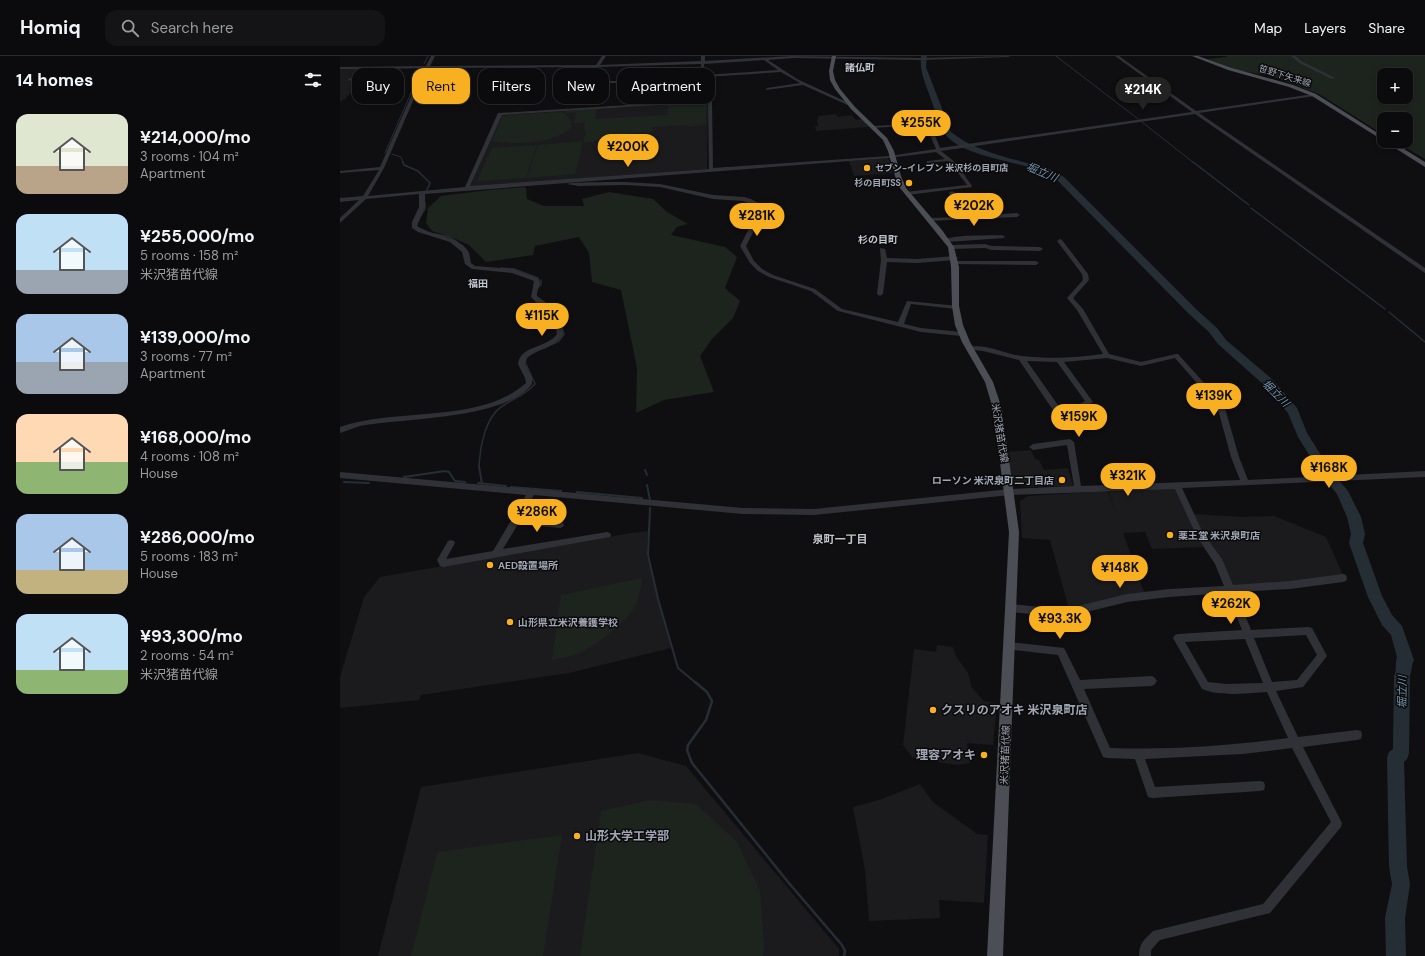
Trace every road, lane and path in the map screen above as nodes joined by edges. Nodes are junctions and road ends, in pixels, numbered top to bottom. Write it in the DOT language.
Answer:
graph roads {
  1 [pos="433,56"];
  2 [pos="604,56"];
  3 [pos="703,56"];
  4 [pos="759,56"];
  5 [pos="834,56"];
  6 [pos="1005,56"];
  7 [pos="1117,56"];
  8 [pos="1194,56"];
  9 [pos="1293,56"];
  10 [pos="763,59"];
  11 [pos="702,62"];
  12 [pos="598,66"];
  13 [pos="427,67"];
  14 [pos="340,68"];
  15 [pos="352,68"];
  16 [pos="383,68"];
  17 [pos="702,68"];
  18 [pos="781,70"];
  19 [pos="715,76"];
  20 [pos="1333,78"];
  21 [pos="352,79"];
  22 [pos="349,80"];
  23 [pos="802,84"];
  24 [pos="767,90"];
  25 [pos="1314,95"];
  26 [pos="662,104"];
  27 [pos="710,104"];
  28 [pos="850,105"];
  29 [pos="1195,112"];
  30 [pos="873,127"];
  31 [pos="1377,135"];
  32 [pos="1398,148"];
  33 [pos="937,149"];
  34 [pos="893,156"];
  35 [pos="948,160"];
  36 [pos="929,162"];
  37 [pos="1425,165"];
  38 [pos="382,168"];
  39 [pos="711,170"];
  40 [pos="340,172"];
  41 [pos="565,181"];
  42 [pos="467,188"];
  43 [pos="422,192"];
  44 [pos="907,193"];
  45 [pos="952,193"];
  46 [pos="365,197"];
  47 [pos="979,197"];
  48 [pos="340,200"];
  49 [pos="1017,215"];
  50 [pos="988,217"];
  51 [pos="964,218"];
  52 [pos="930,220"];
  53 [pos="340,221"];
  54 [pos="1002,237"];
  55 [pos="1060,241"];
  56 [pos="949,244"];
  57 [pos="882,249"];
  58 [pos="1040,249"];
  59 [pos="884,260"];
  60 [pos="955,261"];
  61 [pos="1036,263"];
  62 [pos="1425,271"];
  63 [pos="880,294"];
  64 [pos="956,307"];
  65 [pos="900,325"];
  66 [pos="961,334"];
  67 [pos="970,348"];
  68 [pos="1107,356"];
  69 [pos="1022,358"];
  70 [pos="1059,360"];
  71 [pos="340,430"];
  72 [pos="1033,448"];
  73 [pos="1425,474"];
  74 [pos="340,475"];
  75 [pos="1245,482"];
  76 [pos="1177,485"];
  77 [pos="1078,489"];
  78 [pos="532,492"];
  79 [pos="1010,492"];
  80 [pos="516,520"];
  81 [pos="560,524"];
  82 [pos="607,535"];
  83 [pos="451,543"];
  84 [pos="496,554"];
  85 [pos="1343,578"];
  86 [pos="1230,589"];
  87 [pos="1011,608"];
  88 [pos="1248,635"];
  89 [pos="1009,646"];
  90 [pos="1152,681"];
  91 [pos="1077,685"];
  92 [pos="1269,686"];
  93 [pos="1357,735"];
  94 [pos="1295,743"];
  95 [pos="1138,754"];
  96 [pos="1260,786"];
  97 [pos="995,956"];
  98 [pos="1145,956"];
  1 -- 13 [label="street"];
  2 -- 12 [label="street"];
  3 -- 11 [label="street"];
  4 -- 10 [label="street"];
  5 -- 6 [label="street"];
  5 -- 10 [label="street"];
  5 -- 28 [label="main road, 米沢猪苗代線"];
  7 -- 29 [label="street"];
  8 -- 25 [label="main road, 笹野下矢来線"];
  9 -- 20 [label="street"];
  10 -- 11 [label="street"];
  10 -- 18 [label="street"];
  11 -- 12 [label="street"];
  11 -- 17 [label="street"];
  12 -- 13 [label="street"];
  13 -- 16 [label="street"];
  13 -- 38 [label="street"];
  14 -- 15 [label="street"];
  18 -- 19 [label="street"];
  18 -- 23 [label="street"];
  21 -- 22 [label="street"];
  23 -- 24 [label="street"];
  23 -- 28 [label="street"];
  25 -- 29 [label="street"];
  25 -- 31 [label="main road, 笹野下矢来線"];
  26 -- 42 [label="street"];
  27 -- 39 [label="street"];
  28 -- 30 [label="main road, 米沢猪苗代線"];
  29 -- 33 [label="street"];
  29 -- 62 [label="street"];
  30 -- 33 [label="street"];
  30 -- 34 [label="main road, 米沢猪苗代線"];
  32 -- 37 [label="main road"];
  33 -- 34 [label="street"];
  33 -- 35 [label="street"];
  34 -- 39 [label="street"];
  34 -- 44 [label="main road, 米沢猪苗代線"];
  35 -- 36 [label="street"];
  35 -- 44 [label="street"];
  38 -- 40 [label="street"];
  38 -- 46 [label="street"];
  39 -- 41 [label="street"];
  41 -- 42 [label="street"];
  41 -- 65 [label="street"];
  42 -- 43 [label="street"];
  43 -- 46 [label="street"];
  43 -- 71 [label="street"];
  44 -- 52 [label="main road, 米沢猪苗代線"];
  45 -- 51 [label="street"];
  46 -- 48 [label="street"];
  46 -- 53 [label="street"];
  47 -- 50 [label="street"];
  49 -- 50 [label="street"];
  50 -- 51 [label="street"];
  51 -- 52 [label="street"];
  52 -- 56 [label="main road, 米沢猪苗代線"];
  54 -- 56 [label="street"];
  55 -- 68 [label="street"];
  56 -- 58 [label="street"];
  56 -- 60 [label="main road, 米沢猪苗代線"];
  57 -- 59 [label="street"];
  59 -- 60 [label="street"];
  59 -- 63 [label="street"];
  60 -- 61 [label="street"];
  60 -- 64 [label="main road, 米沢猪苗代線"];
  64 -- 65 [label="street"];
  64 -- 66 [label="main road, 米沢猪苗代線"];
  65 -- 66 [label="street"];
  66 -- 67 [label="main road, 米沢猪苗代線"];
  67 -- 69 [label="street"];
  67 -- 79 [label="main road, 米沢猪苗代線"];
  68 -- 70 [label="street"];
  68 -- 75 [label="street"];
  69 -- 70 [label="street"];
  69 -- 70 [label="street"];
  72 -- 77 [label="street"];
  73 -- 75 [label="street"];
  74 -- 78 [label="street"];
  75 -- 76 [label="street"];
  76 -- 77 [label="street"];
  76 -- 86 [label="street"];
  77 -- 79 [label="street"];
  78 -- 79 [label="street"];
  78 -- 80 [label="street"];
  79 -- 87 [label="main road, 米沢猪苗代線"];
  80 -- 81 [label="street"];
  80 -- 84 [label="street"];
  82 -- 84 [label="street"];
  83 -- 84 [label="street"];
  85 -- 86 [label="street"];
  86 -- 87 [label="street"];
  86 -- 88 [label="street"];
  87 -- 89 [label="main road, 米沢猪苗代線"];
  88 -- 92 [label="street"];
  88 -- 92 [label="street"];
  88 -- 92 [label="street"];
  89 -- 91 [label="street"];
  89 -- 97 [label="main road, 米沢猪苗代線"];
  90 -- 91 [label="street"];
  91 -- 95 [label="street"];
  92 -- 94 [label="street"];
  93 -- 94 [label="street"];
  94 -- 95 [label="street"];
  94 -- 98 [label="street"];
  95 -- 96 [label="street"];
}
